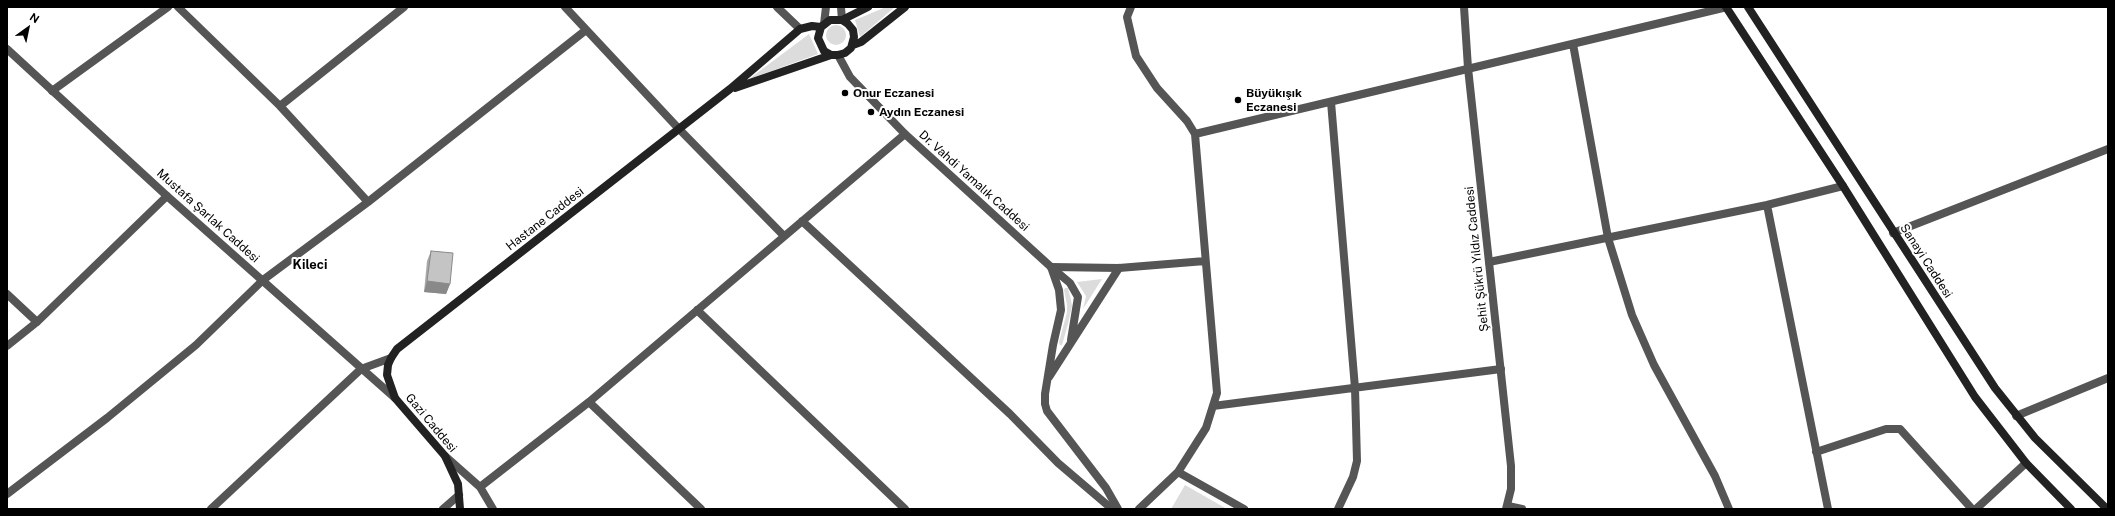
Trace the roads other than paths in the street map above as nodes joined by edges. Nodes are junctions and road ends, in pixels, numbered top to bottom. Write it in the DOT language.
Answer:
graph roads {
  1 [pos="168,7"];
  2 [pos="404,7"];
  3 [pos="565,7"];
  4 [pos="777,7"];
  5 [pos="826,7"];
  6 [pos="841,7"];
  7 [pos="868,7"];
  8 [pos="905,7"];
  9 [pos="1131,7"];
  10 [pos="1464,7"];
  11 [pos="1726,7"];
  12 [pos="1748,7"];
  13 [pos="182,8"];
  14 [pos="842,20"];
  15 [pos="823,26"];
  16 [pos="800,29"];
  17 [pos="586,30"];
  18 [pos="1573,44"];
  19 [pos="853,45"];
  20 [pos="7,49"];
  21 [pos="834,55"];
  22 [pos="1468,68"];
  23 [pos="730,89"];
  24 [pos="52,91"];
  25 [pos="1331,102"];
  26 [pos="280,106"];
  27 [pos="679,129"];
  28 [pos="905,134"];
  29 [pos="1195,134"];
  30 [pos="2108,148"];
  31 [pos="1843,186"];
  32 [pos="166,196"];
  33 [pos="368,202"];
  34 [pos="1767,205"];
  35 [pos="802,220"];
  36 [pos="1893,233"];
  37 [pos="784,236"];
  38 [pos="1608,238"];
  39 [pos="1205,261"];
  40 [pos="1489,262"];
  41 [pos="1051,267"];
  42 [pos="1118,268"];
  43 [pos="263,280"];
  44 [pos="7,294"];
  45 [pos="697,310"];
  46 [pos="37,322"];
  47 [pos="1071,340"];
  48 [pos="7,346"];
  49 [pos="391,358"];
  50 [pos="361,369"];
  51 [pos="1501,369"];
  52 [pos="2108,378"];
  53 [pos="1048,380"];
  54 [pos="1355,388"];
  55 [pos="395,398"];
  56 [pos="589,402"];
  57 [pos="1213,406"];
  58 [pos="2016,416"];
  59 [pos="1816,452"];
  60 [pos="445,456"];
  61 [pos="2026,464"];
  62 [pos="1178,472"];
  63 [pos="480,487"];
  64 [pos="7,494"];
  65 [pos="459,495"];
  66 [pos="2099,502"];
  67 [pos="2108,502"];
  68 [pos="1507,507"];
  69 [pos="210,509"];
  70 [pos="444,509"];
  71 [pos="460,509"];
  72 [pos="493,509"];
  73 [pos="701,509"];
  74 [pos="905,509"];
  75 [pos="1112,509"];
  76 [pos="1118,509"];
  77 [pos="1139,509"];
  78 [pos="1244,509"];
  79 [pos="1338,509"];
  80 [pos="1522,509"];
  81 [pos="1729,509"];
  82 [pos="1828,509"];
  83 [pos="1972,509"];
  84 [pos="1976,509"];
  85 [pos="2071,509"];
  86 [pos="2107,509"];
  1 -- 24 [label="street"];
  2 -- 26 [label="street"];
  3 -- 17 [label="street"];
  4 -- 16 [label="street"];
  5 -- 15 [label="street"];
  6 -- 14 [label="street"];
  7 -- 14 [label="main road"];
  8 -- 19 [label="main road, Hastane Caddesi"];
  9 -- 29 [label="street"];
  10 -- 22 [label="street, Şehit Şükrü Yıldız Caddesi"];
  11 -- 18 [label="street"];
  11 -- 31 [label="main road"];
  12 -- 36 [label="main road, Sanayi Caddesi"];
  13 -- 26 [label="street"];
  14 -- 15 [label="main road"];
  14 -- 19 [label="main road"];
  15 -- 16 [label="main road"];
  15 -- 21 [label="main road"];
  16 -- 23 [label="main road, Hastane Caddesi"];
  17 -- 27 [label="street"];
  17 -- 33 [label="street"];
  18 -- 22 [label="street"];
  18 -- 38 [label="street"];
  19 -- 21 [label="main road, Hastane Caddesi"];
  20 -- 24 [label="street, Mustafa Şarlak Caddesi"];
  21 -- 23 [label="main road, Hastane Caddesi"];
  21 -- 28 [label="street, Dr. Vahdi Yamalık Caddesi"];
  22 -- 25 [label="street"];
  22 -- 40 [label="street, Şehit Şükrü Yıldız Caddesi"];
  23 -- 27 [label="main road, Hastane Caddesi"];
  24 -- 32 [label="street, Mustafa Şarlak Caddesi"];
  25 -- 29 [label="street"];
  25 -- 54 [label="street"];
  26 -- 33 [label="street"];
  27 -- 37 [label="street"];
  27 -- 49 [label="main road, Hastane Caddesi"];
  28 -- 35 [label="street"];
  28 -- 41 [label="street, Dr. Vahdi Yamalık Caddesi"];
  29 -- 39 [label="street"];
  30 -- 36 [label="street"];
  31 -- 34 [label="street"];
  31 -- 61 [label="main road"];
  32 -- 43 [label="street, Mustafa Şarlak Caddesi"];
  32 -- 46 [label="street"];
  33 -- 43 [label="street"];
  34 -- 38 [label="street"];
  34 -- 59 [label="street"];
  35 -- 37 [label="street"];
  35 -- 75 [label="street"];
  36 -- 58 [label="main road, Sanayi Caddesi"];
  37 -- 45 [label="street"];
  38 -- 40 [label="street"];
  38 -- 81 [label="street"];
  39 -- 42 [label="street"];
  39 -- 57 [label="street"];
  40 -- 51 [label="street, Şehit Şükrü Yıldız Caddesi"];
  41 -- 42 [label="street"];
  41 -- 47 [label="street, Dr. Vahdi Yamalık Caddesi"];
  41 -- 53 [label="street, Dr. Vahdi Yamalık Caddesi"];
  42 -- 47 [label="street, Dr. Vahdi Yamalık Caddesi"];
  43 -- 50 [label="street, Mustafa Şarlak Caddesi"];
  43 -- 64 [label="street"];
  44 -- 46 [label="street"];
  45 -- 56 [label="street"];
  45 -- 74 [label="street"];
  46 -- 48 [label="street"];
  47 -- 53 [label="street, Dr. Vahdi Yamalık Caddesi"];
  49 -- 50 [label="street"];
  49 -- 55 [label="main road, Gazi Caddesi"];
  50 -- 55 [label="street, Mustafa Şarlak Caddesi"];
  50 -- 69 [label="street"];
  51 -- 54 [label="street"];
  51 -- 68 [label="street, Şehit Şükrü Yıldız Caddesi"];
  52 -- 58 [label="street"];
  53 -- 76 [label="street, Dr. Vahdi Yamalık Caddesi"];
  54 -- 57 [label="street"];
  54 -- 79 [label="street"];
  55 -- 60 [label="main road, Gazi Caddesi"];
  56 -- 63 [label="street"];
  56 -- 73 [label="street"];
  57 -- 62 [label="street"];
  58 -- 66 [label="main road, Sanayi Caddesi"];
  59 -- 82 [label="street"];
  59 -- 83 [label="street"];
  60 -- 63 [label="street"];
  60 -- 65 [label="main road, Gazi Caddesi"];
  61 -- 84 [label="street"];
  61 -- 85 [label="main road"];
  62 -- 77 [label="street"];
  62 -- 78 [label="street"];
  63 -- 72 [label="street"];
  65 -- 70 [label="street"];
  65 -- 71 [label="main road, Gazi Caddesi"];
  66 -- 67 [label="street"];
  66 -- 86 [label="main road, Sanayi Caddesi"];
  68 -- 80 [label="street"];
}
